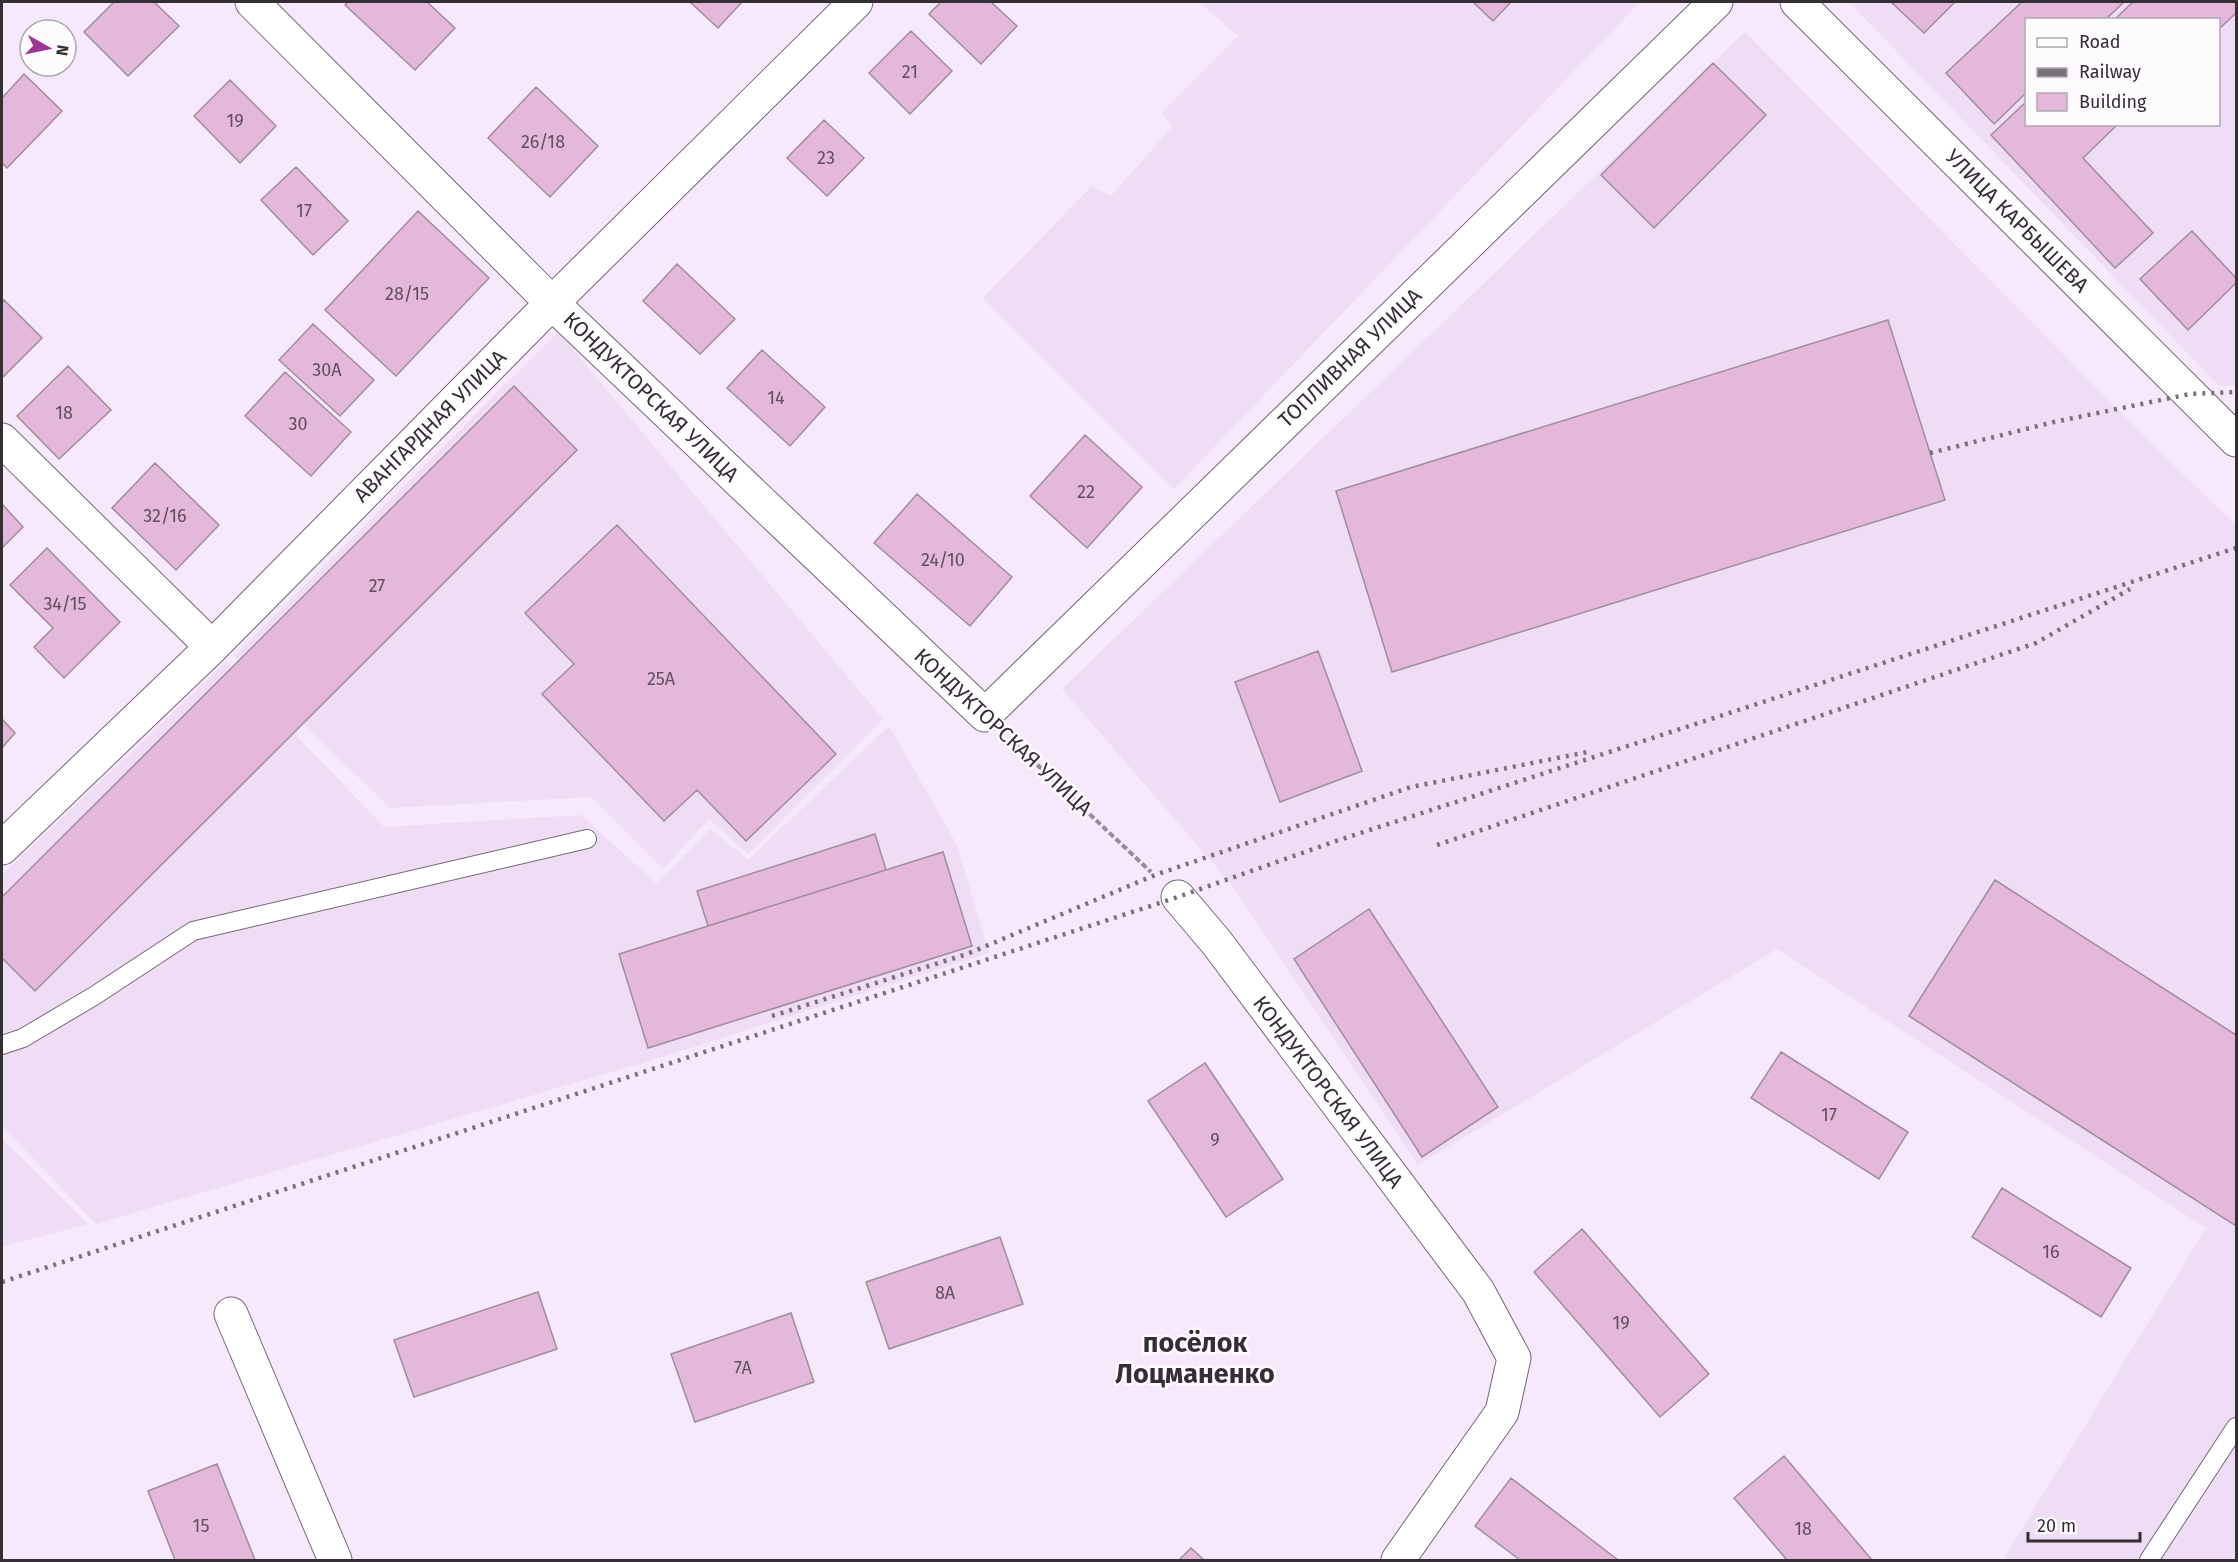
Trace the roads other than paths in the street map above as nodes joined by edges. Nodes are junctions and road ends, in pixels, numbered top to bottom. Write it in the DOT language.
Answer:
graph roads {
  1 [pos="252,2"];
  2 [pos="856,2"];
  3 [pos="1716,2"];
  4 [pos="1797,2"];
  5 [pos="552,303"];
  6 [pos="2,440"];
  7 [pos="2236,440"];
  8 [pos="212,648"];
  9 [pos="985,715"];
  10 [pos="587,839"];
  11 [pos="2,848"];
  12 [pos="1178,897"];
  13 [pos="2,1045"];
  14 [pos="231,1314"];
  15 [pos="2236,1427"];
  16 [pos="335,1560"];
  17 [pos="1398,1560"];
  18 [pos="2149,1560"];
  1 -- 5 [label="street, КОНДУКТОРСКАЯ УЛИЦА"];
  2 -- 5 [label="street, АВАНГАРДНАЯ УЛИЦА"];
  3 -- 9 [label="street, ТОПЛИВНАЯ УЛИЦА"];
  4 -- 7 [label="street, УЛИЦА КАРБЫШЕВА"];
  5 -- 8 [label="street, АВАНГАРДНАЯ УЛИЦА"];
  5 -- 9 [label="street, КОНДУКТОРСКАЯ УЛИЦА"];
  6 -- 8 [label="street"];
  8 -- 11 [label="street, АВАНГАРДНАЯ УЛИЦА"];
  10 -- 13 [label="lane"];
  12 -- 17 [label="street, КОНДУКТОРСКАЯ УЛИЦА"];
  14 -- 16 [label="street"];
  15 -- 18 [label="lane"];
}
